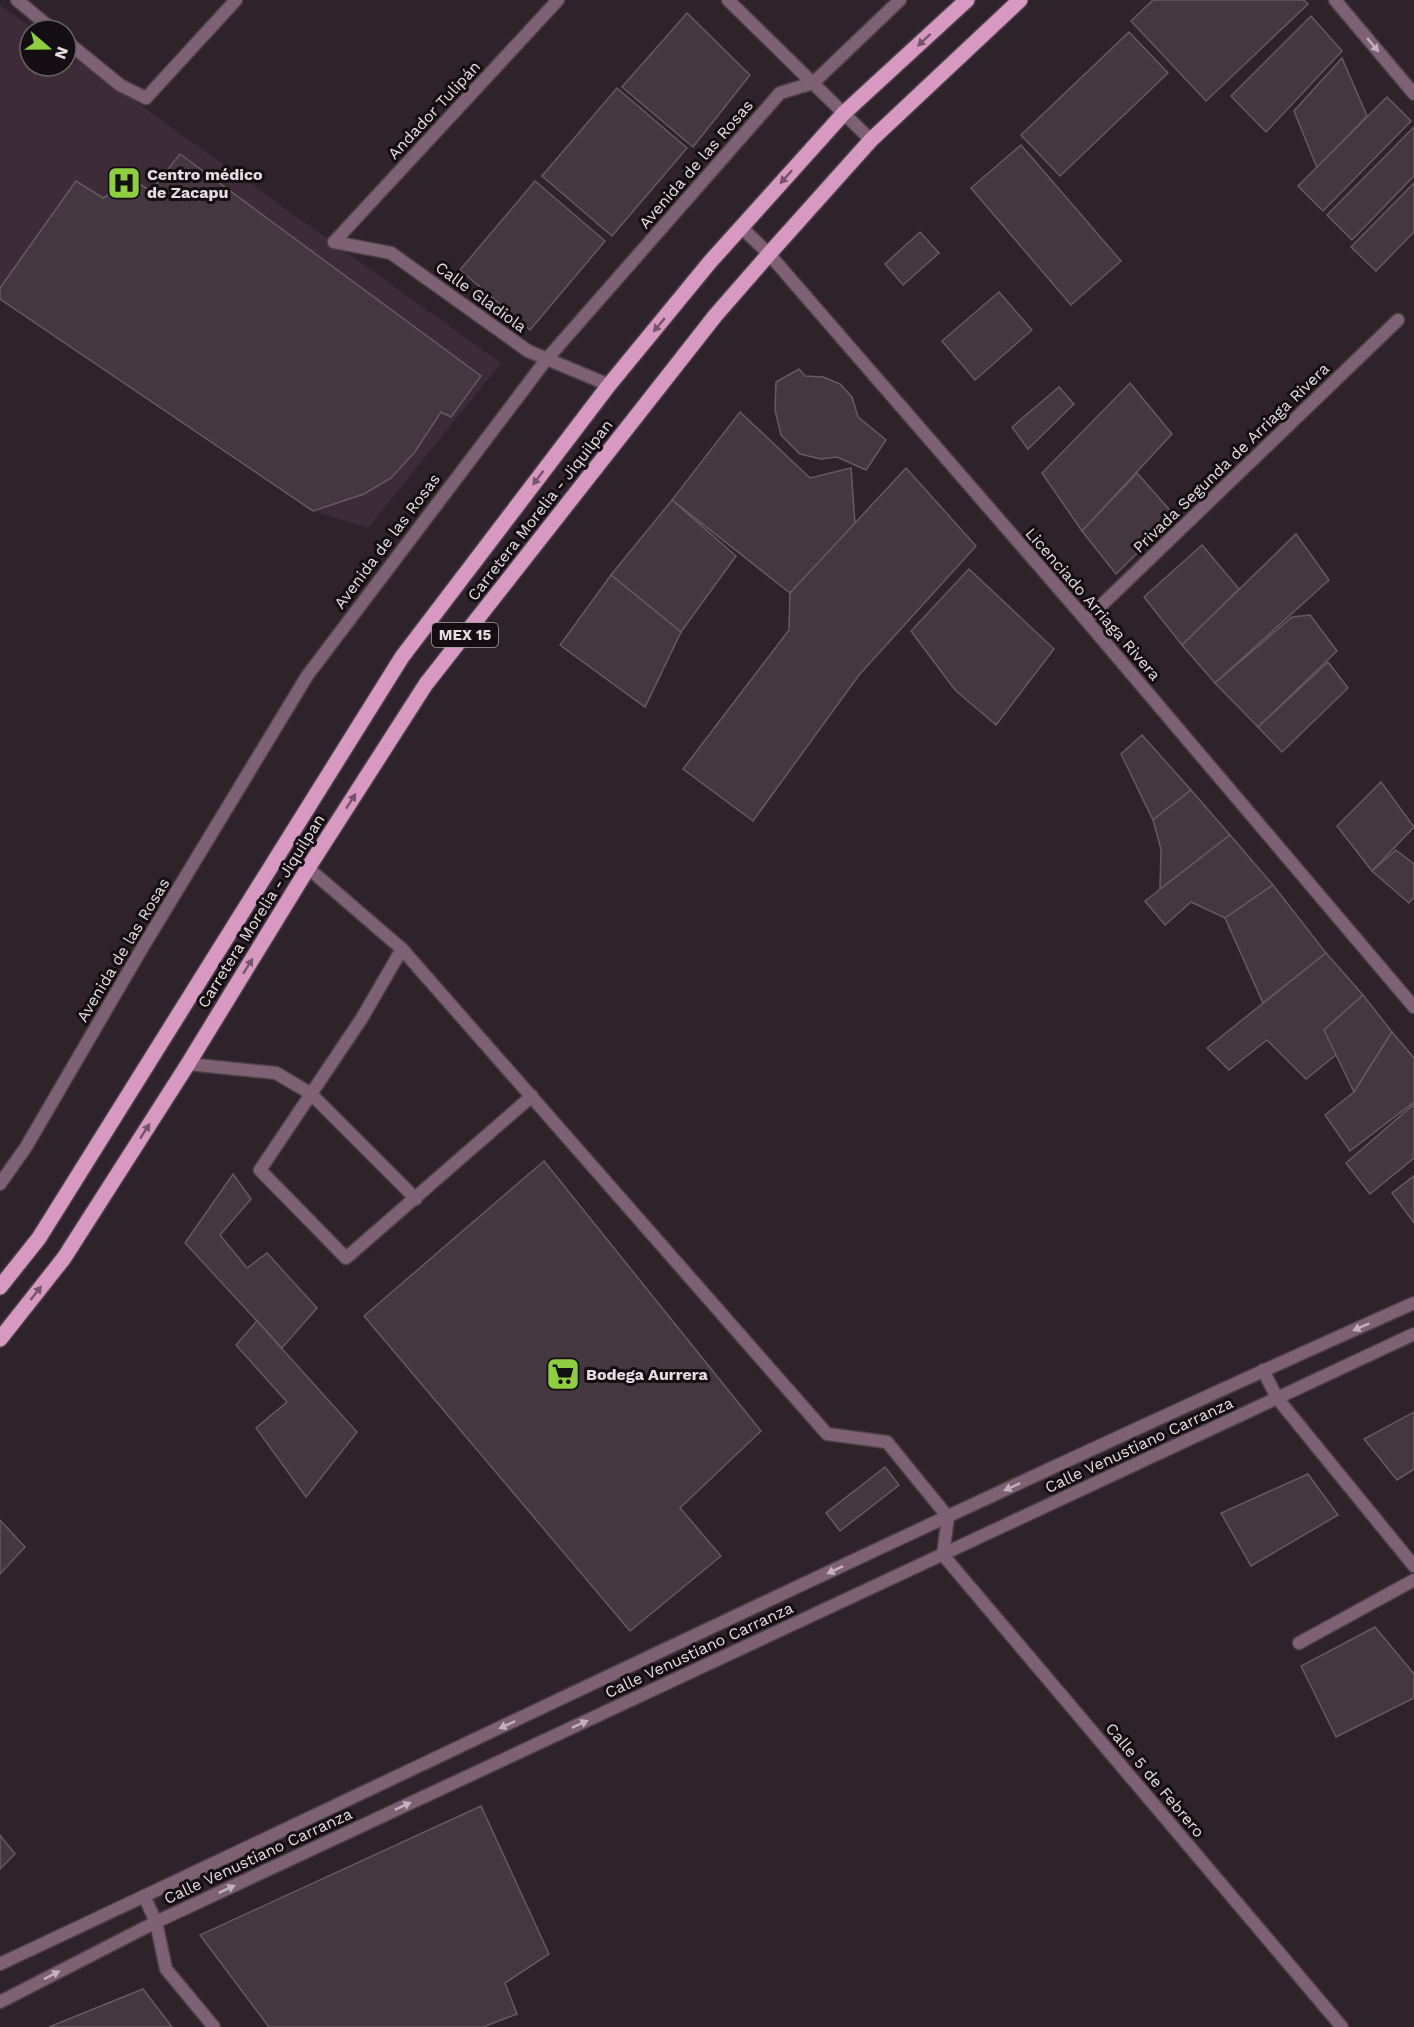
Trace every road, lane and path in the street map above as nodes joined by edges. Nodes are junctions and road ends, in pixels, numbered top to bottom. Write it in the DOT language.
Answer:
graph roads {
  1 [pos="17,0"];
  2 [pos="236,0"];
  3 [pos="558,0"];
  4 [pos="728,0"];
  5 [pos="900,0"];
  6 [pos="967,0"];
  7 [pos="1020,0"];
  8 [pos="1335,0"];
  9 [pos="39,18"];
  10 [pos="78,50"];
  11 [pos="813,82"];
  12 [pos="1414,94"];
  13 [pos="844,113"];
  14 [pos="871,140"];
  15 [pos="741,227"];
  16 [pos="334,242"];
  17 [pos="769,254"];
  18 [pos="1398,320"];
  19 [pos="546,360"];
  20 [pos="609,385"];
  21 [pos="1086,620"];
  22 [pos="308,868"];
  23 [pos="402,949"];
  24 [pos="1414,1007"];
  25 [pos="188,1064"];
  26 [pos="310,1093"];
  27 [pos="532,1096"];
  28 [pos="0,1184"];
  29 [pos="416,1199"];
  30 [pos="0,1287"];
  31 [pos="1414,1303"];
  32 [pos="1414,1334"];
  33 [pos="0,1339"];
  34 [pos="1263,1370"];
  35 [pos="1277,1398"];
  36 [pos="948,1517"];
  37 [pos="943,1555"];
  38 [pos="1414,1566"];
  39 [pos="1414,1580"];
  40 [pos="1299,1642"];
  41 [pos="144,1896"];
  42 [pos="156,1922"];
  43 [pos="0,1964"];
  44 [pos="0,2002"];
  45 [pos="214,2027"];
  46 [pos="1342,2027"];
  1 -- 9 [label="street"];
  2 -- 10 [label="street"];
  3 -- 16 [label="street, Andador Tulipán"];
  4 -- 11 [label="street"];
  5 -- 11 [label="street, Avenida de las Rosas"];
  6 -- 13 [label="main road, Carretera Morelia - Jiquilpan / MEX 15, one-way"];
  7 -- 14 [label="main road, Carretera Morelia - Jiquilpan / MEX 15"];
  8 -- 12 [label="street, one-way"];
  11 -- 13 [label="street"];
  11 -- 19 [label="street, Avenida de las Rosas"];
  13 -- 14 [label="street"];
  13 -- 15 [label="main road, Carretera Morelia - Jiquilpan / MEX 15, one-way"];
  14 -- 17 [label="main road, Carretera Morelia - Jiquilpan / MEX 15"];
  15 -- 17 [label="street, Licenciado Arriaga Rivera"];
  15 -- 20 [label="main road, Carretera Morelia - Jiquilpan / MEX 15, one-way"];
  16 -- 19 [label="street, Calle Gladiola"];
  17 -- 21 [label="street, Licenciado Arriaga Rivera"];
  22 -- 17 [label="main road, Carretera Morelia - Jiquilpan / MEX 15, one-way"];
  18 -- 21 [label="street, Privada Segunda de Arriaga Rivera"];
  19 -- 20 [label="street, Calle Gladiola"];
  19 -- 28 [label="street, Avenida de las Rosas"];
  20 -- 30 [label="main road, Carretera Morelia - Jiquilpan / MEX 15, one-way"];
  21 -- 24 [label="street, Licenciado Arriaga Rivera"];
  22 -- 23 [label="street"];
  25 -- 22 [label="main road, Carretera Morelia - Jiquilpan / MEX 15, one-way"];
  23 -- 26 [label="street"];
  23 -- 27 [label="street"];
  25 -- 26 [label="street"];
  33 -- 25 [label="main road, Carretera Morelia - Jiquilpan / MEX 15, one-way"];
  26 -- 29 [label="street"];
  26 -- 29 [label="street"];
  27 -- 29 [label="street"];
  27 -- 36 [label="street"];
  31 -- 34 [label="street, Calle Venustiano Carranza, one-way"];
  32 -- 35 [label="street, Calle Venustiano Carranza"];
  34 -- 35 [label="street"];
  34 -- 36 [label="street, Calle Venustiano Carranza, one-way"];
  35 -- 37 [label="street, Calle Venustiano Carranza"];
  35 -- 38 [label="street"];
  36 -- 37 [label="street"];
  36 -- 41 [label="street, Calle Venustiano Carranza, one-way"];
  42 -- 37 [label="street, Calle Venustiano Carranza, one-way"];
  37 -- 46 [label="street, Calle 5 de Febrero"];
  39 -- 40 [label="street"];
  41 -- 42 [label="street"];
  41 -- 43 [label="street, Calle Venustiano Carranza"];
  44 -- 42 [label="street, Calle Venustiano Carranza, one-way"];
  42 -- 45 [label="street"];
}
